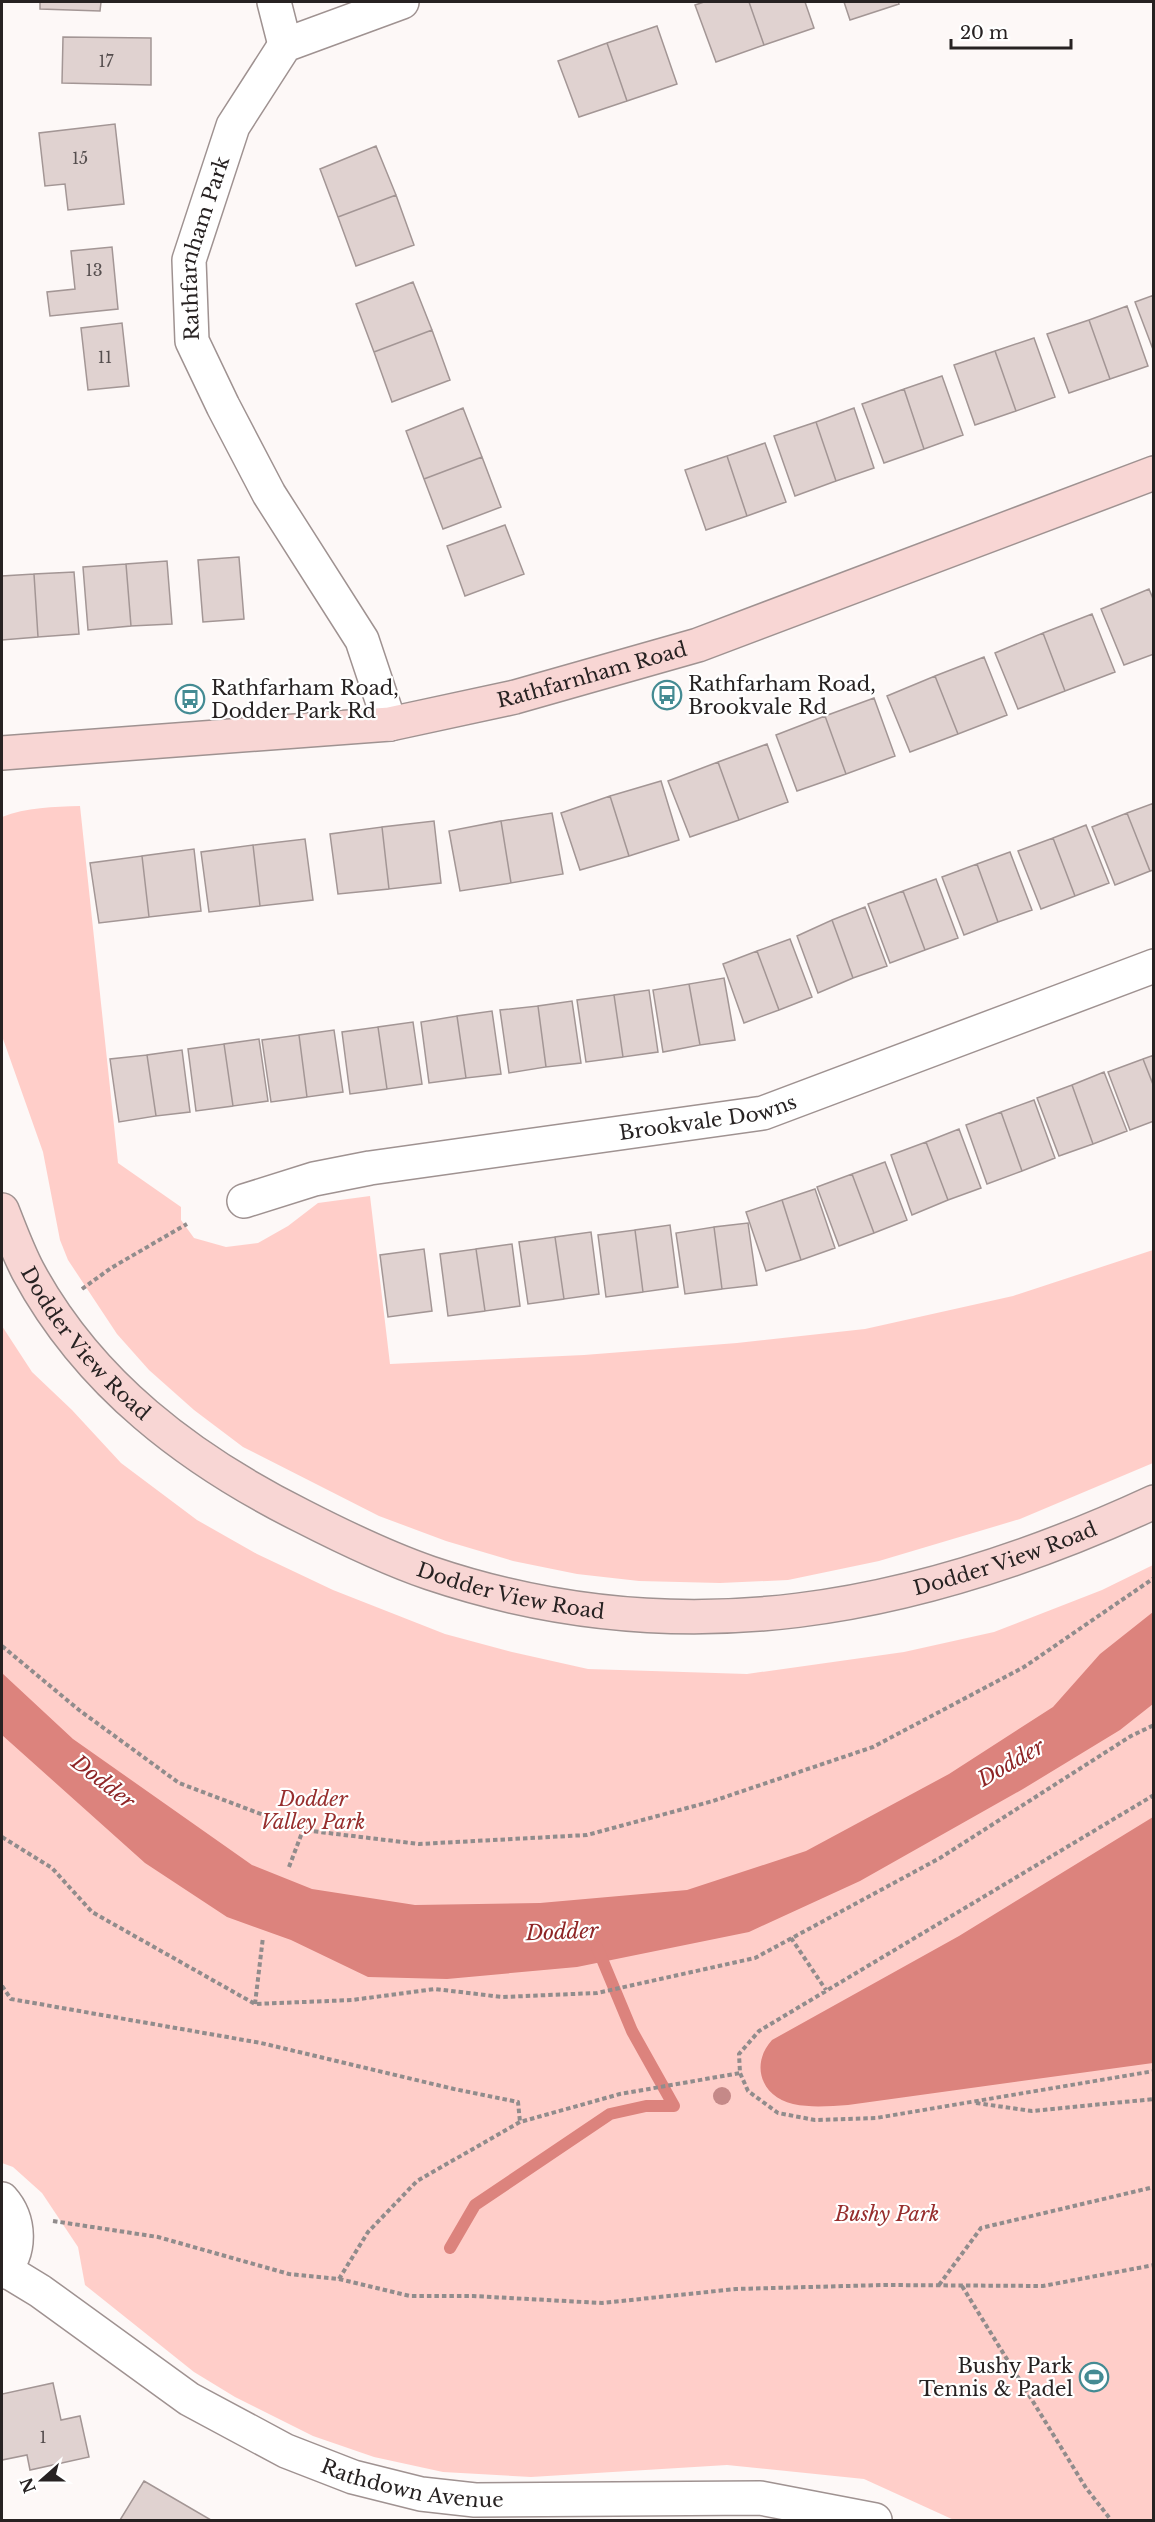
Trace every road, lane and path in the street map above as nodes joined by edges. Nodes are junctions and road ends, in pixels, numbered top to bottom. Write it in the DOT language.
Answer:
graph roads {
  1 [pos="274,2"];
  2 [pos="402,2"];
  3 [pos="285,45"];
  4 [pos="1154,473"];
  5 [pos="390,724"];
  6 [pos="2,753"];
  7 [pos="1154,966"];
  8 [pos="244,1201"];
  9 [pos="2,1210"];
  10 [pos="187,1224"];
  11 [pos="76,1293"];
  12 [pos="1154,1502"];
  13 [pos="1154,1578"];
  14 [pos="2,1646"];
  15 [pos="1154,1725"];
  16 [pos="1154,1795"];
  17 [pos="303,1830"];
  18 [pos="2,1837"];
  19 [pos="289,1867"];
  20 [pos="263,1937"];
  21 [pos="791,1938"];
  22 [pos="2,1986"];
  23 [pos="826,1989"];
  24 [pos="255,2004"];
  25 [pos="1154,2071"];
  26 [pos="740,2073"];
  27 [pos="1154,2099"];
  28 [pos="970,2102"];
  29 [pos="520,2122"];
  30 [pos="1154,2187"];
  31 [pos="7,2206"];
  32 [pos="1154,2265"];
  33 [pos="3,2270"];
  34 [pos="339,2279"];
  35 [pos="938,2285"];
  36 [pos="961,2285"];
  37 [pos="875,2520"];
  38 [pos="1111,2520"];
  1 -- 3 [label="street"];
  2 -- 3 [label="street"];
  3 -- 5 [label="street, Rathfarnham Park"];
  4 -- 5 [label="main road, Rathfarnham Road"];
  5 -- 6 [label="main road, Rathfarnham Road"];
  7 -- 8 [label="street, Brookvale Downs"];
  9 -- 12 [label="main road, Dodder View Road"];
  10 -- 11 [label="path"];
  13 -- 17 [label="path"];
  14 -- 17 [label="path"];
  15 -- 21 [label="path"];
  16 -- 23 [label="path"];
  17 -- 19 [label="path"];
  18 -- 24 [label="path"];
  20 -- 24 [label="path"];
  21 -- 23 [label="path"];
  21 -- 24 [label="path"];
  22 -- 29 [label="path"];
  23 -- 26 [label="path"];
  25 -- 28 [label="path"];
  26 -- 28 [label="path"];
  26 -- 29 [label="path"];
  27 -- 28 [label="path"];
  29 -- 34 [label="path"];
  30 -- 35 [label="path"];
  31 -- 33 [label="street, Rathdown Avenue"];
  31 -- 34 [label="path"];
  32 -- 36 [label="path"];
  33 -- 37 [label="street, Rathdown Avenue"];
  34 -- 35 [label="path"];
  35 -- 36 [label="path"];
  36 -- 38 [label="path"];
}
